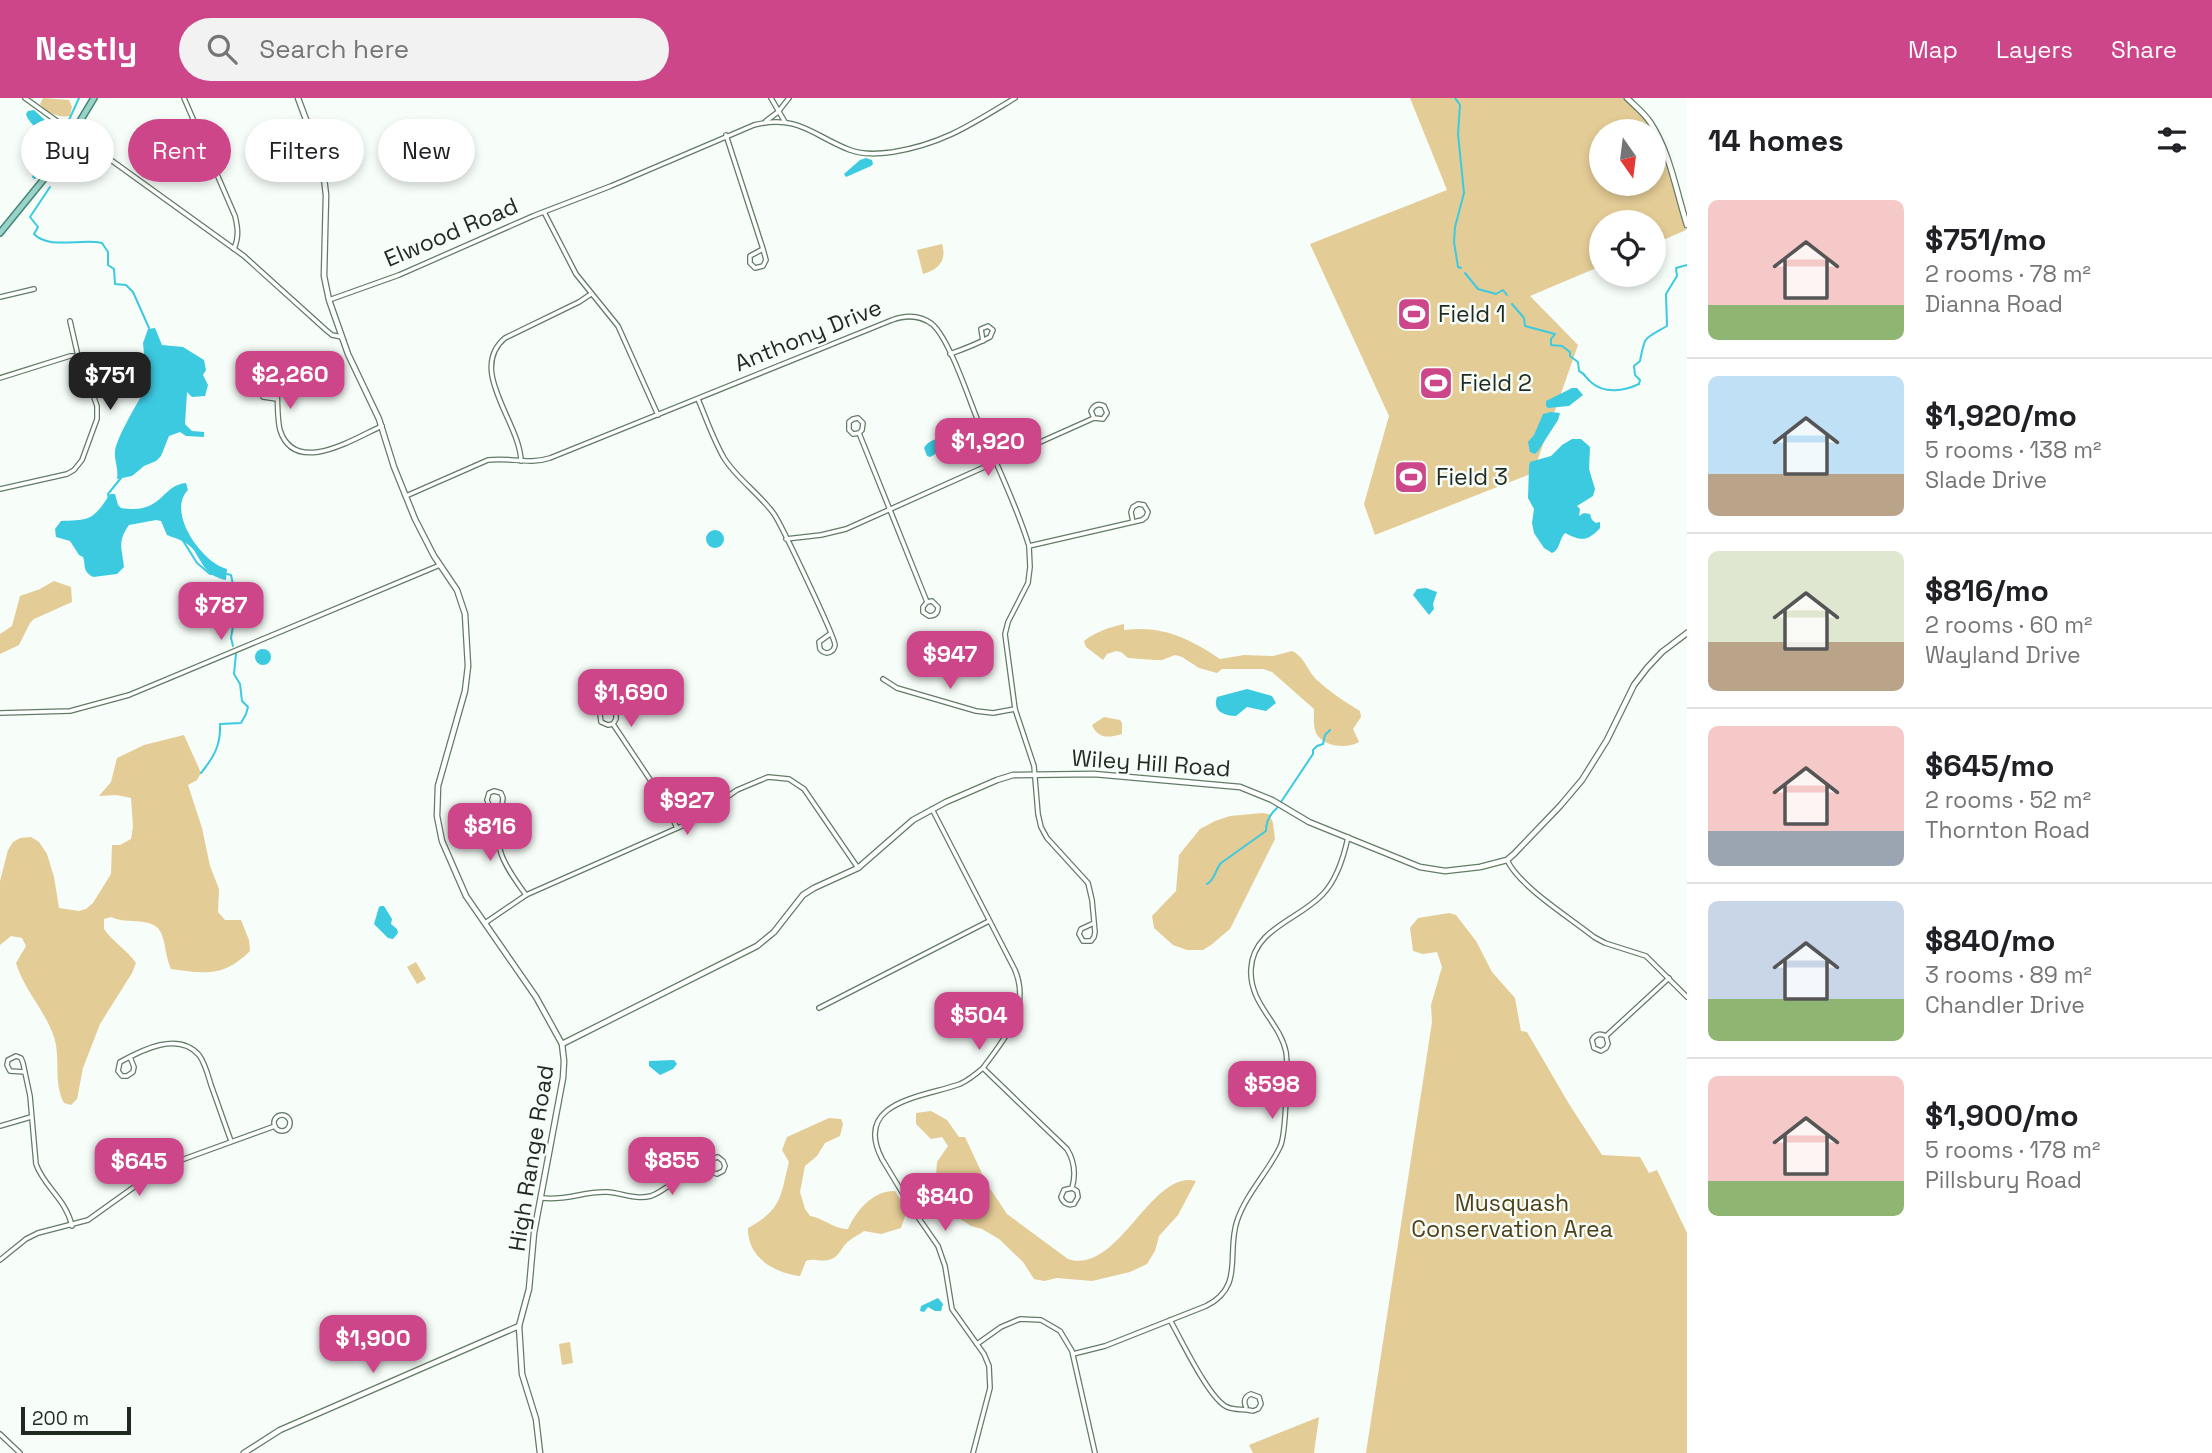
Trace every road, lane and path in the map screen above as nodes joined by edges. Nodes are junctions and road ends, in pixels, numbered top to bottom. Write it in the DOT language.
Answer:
graph roads {
  1 [pos="25,98"];
  2 [pos="94,98"];
  3 [pos="184,98"];
  4 [pos="298,98"];
  5 [pos="771,98"];
  6 [pos="789,98"];
  7 [pos="1015,98"];
  8 [pos="1628,98"];
  9 [pos="778,112"];
  10 [pos="55,119"];
  11 [pos="82,119"];
  12 [pos="764,122"];
  13 [pos="785,122"];
  14 [pos="726,135"];
  15 [pos="114,161"];
  16 [pos="42,182"];
  17 [pos="544,212"];
  18 [pos="1687,225"];
  19 [pos="0,233"];
  20 [pos="234,249"];
  21 [pos="763,249"];
  22 [pos="34,289"];
  23 [pos="590,294"];
  24 [pos="0,297"];
  25 [pos="328,300"];
  26 [pos="70,321"];
  27 [pos="342,337"];
  28 [pos="983,341"];
  29 [pos="950,355"];
  30 [pos="78,356"];
  31 [pos="0,378"];
  32 [pos="698,398"];
  33 [pos="277,399"];
  34 [pos="658,415"];
  35 [pos="1094,418"];
  36 [pos="382,426"];
  37 [pos="859,433"];
  38 [pos="520,461"];
  39 [pos="995,462"];
  40 [pos="0,489"];
  41 [pos="406,496"];
  42 [pos="889,509"];
  43 [pos="1133,522"];
  44 [pos="786,539"];
  45 [pos="1028,545"];
  46 [pos="440,565"];
  47 [pos="928,602"];
  48 [pos="1687,633"];
  49 [pos="830,634"];
  50 [pos="883,679"];
  51 [pos="1015,709"];
  52 [pos="0,713"];
  53 [pos="613,724"];
  54 [pos="1036,774"];
  55 [pos="495,808"];
  56 [pos="932,809"];
  57 [pos="677,828"];
  58 [pos="1348,837"];
  59 [pos="1507,860"];
  60 [pos="858,868"];
  61 [pos="526,895"];
  62 [pos="989,921"];
  63 [pos="485,923"];
  64 [pos="1094,923"];
  65 [pos="1669,978"];
  66 [pos="1687,997"];
  67 [pos="820,1008"];
  68 [pos="1606,1036"];
  69 [pos="562,1044"];
  70 [pos="130,1057"];
  71 [pos="983,1068"];
  72 [pos="25,1072"];
  73 [pos="31,1117"];
  74 [pos="0,1126"];
  75 [pos="275,1126"];
  76 [pos="231,1141"];
  77 [pos="708,1166"];
  78 [pos="1072,1188"];
  79 [pos="542,1198"];
  80 [pos="72,1226"];
  81 [pos="0,1261"];
  82 [pos="1170,1320"];
  83 [pos="519,1326"];
  84 [pos="977,1345"];
  85 [pos="1073,1354"];
  86 [pos="1246,1407"];
  87 [pos="0,1434"];
  88 [pos="20,1453"];
  89 [pos="244,1453"];
  90 [pos="540,1453"];
  91 [pos="974,1453"];
  92 [pos="1095,1453"];
  1 -- 10 [label="street"];
  2 -- 11 [label="main road"];
  3 -- 20 [label="street"];
  4 -- 25 [label="street, High Range Road"];
  5 -- 9 [label="street"];
  6 -- 9 [label="street"];
  7 -- 13 [label="street, Elwood Road"];
  8 -- 18 [label="street"];
  9 -- 12 [label="street"];
  9 -- 13 [label="street"];
  12 -- 13 [label="street, Elwood Road"];
  12 -- 14 [label="street, Elwood Road"];
  14 -- 17 [label="street, Elwood Road"];
  14 -- 21 [label="street"];
  15 -- 20 [label="street"];
  16 -- 19 [label="main road"];
  17 -- 23 [label="street"];
  17 -- 25 [label="street, Elwood Road"];
  20 -- 27 [label="street"];
  21 -- 21 [label="street"];
  22 -- 24 [label="street"];
  23 -- 34 [label="street"];
  23 -- 38 [label="street"];
  25 -- 27 [label="street, High Range Road"];
  26 -- 30 [label="street"];
  27 -- 36 [label="street, High Range Road"];
  28 -- 29 [label="street"];
  29 -- 32 [label="street, Anthony Drive"];
  29 -- 39 [label="street, Anthony Drive"];
  30 -- 31 [label="street"];
  30 -- 40 [label="street"];
  32 -- 34 [label="street, Anthony Drive"];
  32 -- 44 [label="street"];
  33 -- 33 [label="street"];
  33 -- 36 [label="street"];
  34 -- 38 [label="street, Anthony Drive"];
  35 -- 35 [label="street"];
  35 -- 39 [label="street"];
  36 -- 41 [label="street, High Range Road"];
  37 -- 37 [label="street"];
  37 -- 42 [label="street"];
  38 -- 41 [label="street, Anthony Drive"];
  39 -- 42 [label="street"];
  39 -- 45 [label="street, Anthony Drive"];
  41 -- 46 [label="street, High Range Road"];
  42 -- 44 [label="street"];
  42 -- 47 [label="street"];
  43 -- 43 [label="street"];
  43 -- 45 [label="street"];
  44 -- 49 [label="street"];
  45 -- 51 [label="street, Anthony Drive"];
  46 -- 52 [label="street"];
  46 -- 63 [label="street, High Range Road"];
  47 -- 47 [label="street"];
  48 -- 59 [label="street"];
  49 -- 49 [label="street"];
  50 -- 51 [label="street"];
  51 -- 54 [label="street, Anthony Drive"];
  53 -- 53 [label="street"];
  53 -- 57 [label="street"];
  54 -- 56 [label="street, Wiley Hill Road"];
  54 -- 58 [label="street, Wiley Hill Road"];
  54 -- 64 [label="street, Anthony Drive"];
  55 -- 55 [label="street"];
  55 -- 61 [label="street"];
  56 -- 60 [label="street, Wiley Hill Road"];
  56 -- 62 [label="street"];
  57 -- 60 [label="street"];
  57 -- 61 [label="street"];
  58 -- 59 [label="street, Wiley Hill Road"];
  58 -- 82 [label="street"];
  59 -- 65 [label="street"];
  60 -- 69 [label="street, Wiley Hill Road"];
  61 -- 63 [label="street"];
  62 -- 67 [label="street"];
  62 -- 71 [label="street"];
  63 -- 69 [label="street, High Range Road"];
  64 -- 64 [label="street, Anthony Drive"];
  65 -- 66 [label="street"];
  65 -- 68 [label="street"];
  68 -- 68 [label="street"];
  69 -- 79 [label="street, High Range Road"];
  70 -- 70 [label="street"];
  70 -- 76 [label="street"];
  71 -- 78 [label="street"];
  71 -- 84 [label="street"];
  72 -- 72 [label="street"];
  72 -- 73 [label="street"];
  73 -- 74 [label="street"];
  73 -- 80 [label="street"];
  75 -- 75 [label="street"];
  75 -- 76 [label="street"];
  76 -- 80 [label="street"];
  77 -- 77 [label="street"];
  77 -- 79 [label="street"];
  78 -- 78 [label="street"];
  79 -- 83 [label="street, High Range Road"];
  80 -- 81 [label="street"];
  82 -- 85 [label="street"];
  82 -- 86 [label="street"];
  83 -- 89 [label="street"];
  83 -- 90 [label="street, High Range Road"];
  84 -- 85 [label="street"];
  84 -- 91 [label="street"];
  85 -- 92 [label="street"];
  86 -- 86 [label="street"];
  87 -- 88 [label="street"];
}
